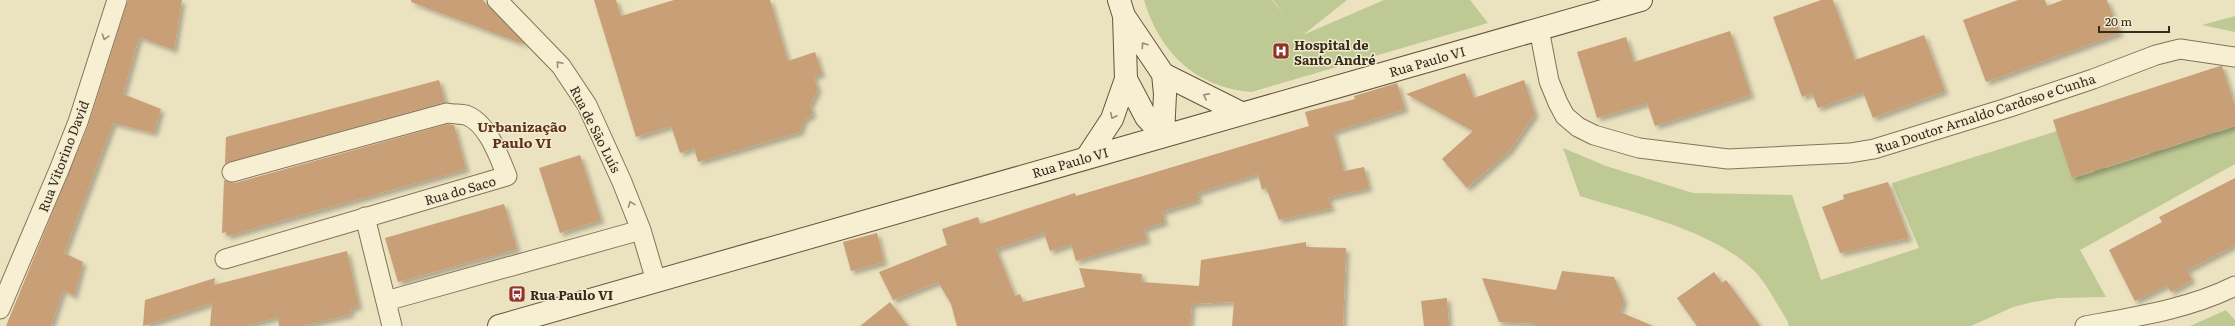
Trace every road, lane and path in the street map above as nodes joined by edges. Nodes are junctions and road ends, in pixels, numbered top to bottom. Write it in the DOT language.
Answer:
graph roads {
  1 [pos="117,0"];
  2 [pos="497,0"];
  3 [pos="1641,0"];
  4 [pos="1122,8"];
  5 [pos="1538,29"];
  6 [pos="2235,57"];
  7 [pos="1163,74"];
  8 [pos="1126,79"];
  9 [pos="1241,113"];
  10 [pos="1163,136"];
  11 [pos="1088,157"];
  12 [pos="232,172"];
  13 [pos="365,217"];
  14 [pos="641,230"];
  15 [pos="225,259"];
  16 [pos="656,281"];
  17 [pos="2235,286"];
  18 [pos="386,302"];
  19 [pos="0,309"];
  20 [pos="392,326"];
  21 [pos="499,326"];
  22 [pos="2085,326"];
  1 -- 19 [label="street, Rua Vitorino David, one-way"];
  14 -- 2 [label="street, Rua de São Luís, one-way"];
  3 -- 5 [label="main road, Rua Paulo VI"];
  7 -- 4 [label="main road, one-way"];
  4 -- 8 [label="main road"];
  5 -- 6 [label="street, Rua Doutor Arnaldo Cardoso e Cunha"];
  5 -- 9 [label="main road, Rua Paulo VI"];
  9 -- 7 [label="main road, one-way"];
  7 -- 10 [label="main road"];
  8 -- 10 [label="main road"];
  8 -- 11 [label="main road, one-way"];
  9 -- 10 [label="main road, Rua Paulo VI"];
  10 -- 11 [label="main road, Rua Paulo VI"];
  11 -- 16 [label="main road, Rua Paulo VI"];
  12 -- 13 [label="street, Rua do Saco"];
  13 -- 15 [label="street, Rua do Saco"];
  13 -- 18 [label="street"];
  14 -- 16 [label="street, Rua de São Luís"];
  14 -- 18 [label="street"];
  16 -- 21 [label="main road, Rua Paulo VI"];
  17 -- 22 [label="street"];
  18 -- 20 [label="street"];
}
